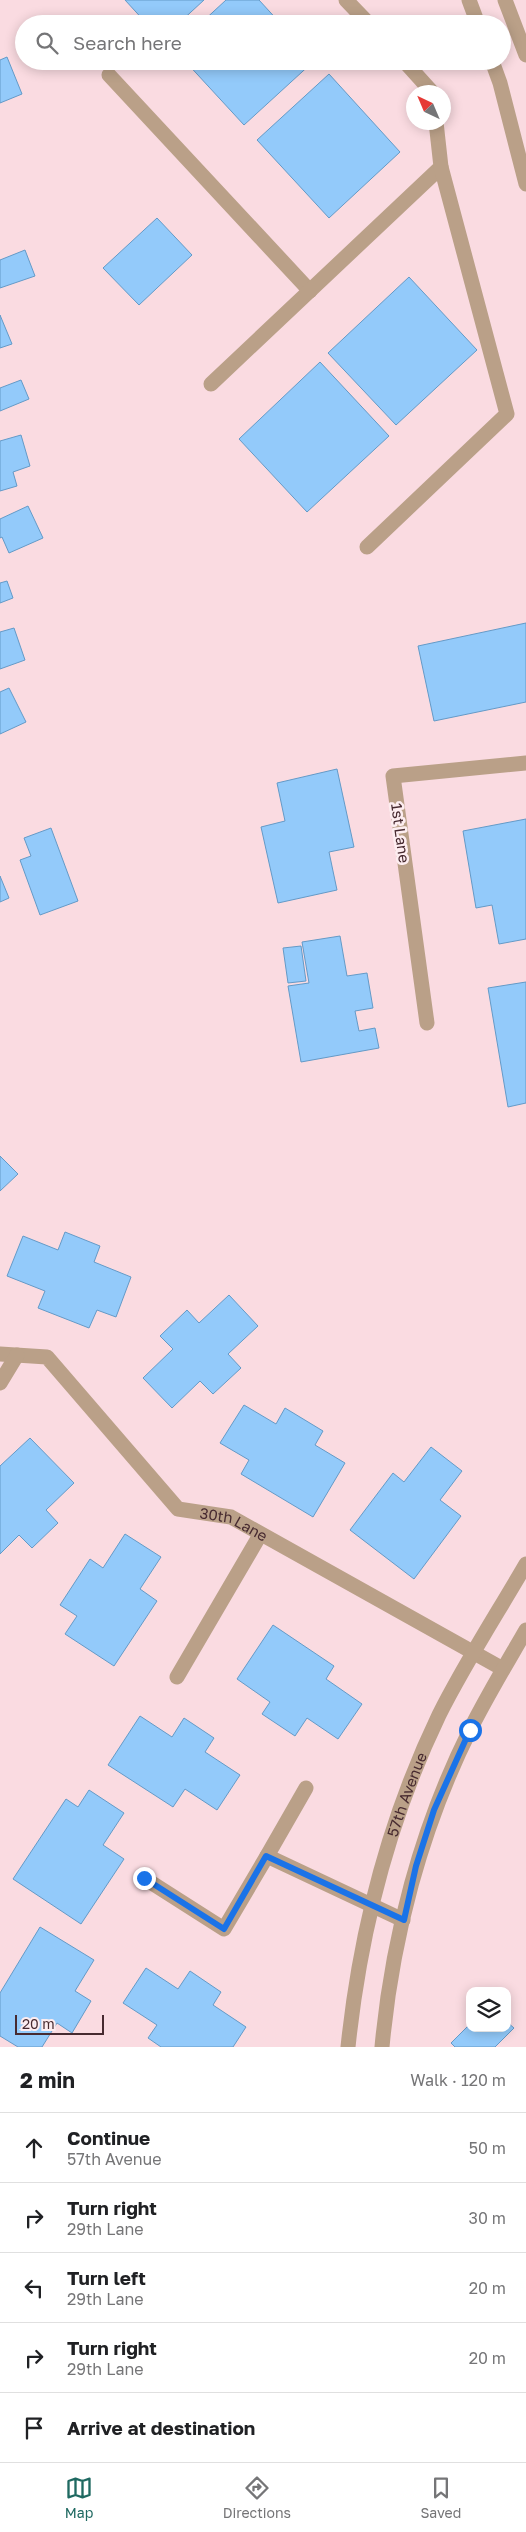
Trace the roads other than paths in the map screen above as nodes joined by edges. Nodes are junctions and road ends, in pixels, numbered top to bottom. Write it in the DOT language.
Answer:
graph roads {
  1 [pos="346,0"];
  2 [pos="469,0"];
  3 [pos="505,0"];
  4 [pos="360,15"];
  5 [pos="475,15"];
  6 [pos="511,15"];
  7 [pos="511,16"];
  8 [pos="526,55"];
  9 [pos="412,70"];
  10 [pos="495,70"];
  11 [pos="109,75"];
  12 [pos="426,85"];
  13 [pos="437,130"];
  14 [pos="441,167"];
  15 [pos="526,184"];
  16 [pos="310,291"];
  17 [pos="211,384"];
  18 [pos="367,547"];
  19 [pos="526,763"];
  20 [pos="427,1023"];
  21 [pos="0,1354"];
  22 [pos="17,1355"];
  23 [pos="0,1383"];
  24 [pos="260,1535"];
  25 [pos="526,1564"];
  26 [pos="526,1630"];
  27 [pos="474,1653"];
  28 [pos="504,1669"];
  29 [pos="177,1677"];
  30 [pos="306,1788"];
  31 [pos="266,1856"];
  32 [pos="144,1878"];
  33 [pos="372,1905"];
  34 [pos="404,1920"];
  35 [pos="348,2047"];
  36 [pos="382,2047"];
  1 -- 4 [label="street"];
  2 -- 5 [label="street"];
  3 -- 6 [label="street"];
  7 -- 8 [label="street"];
  9 -- 12 [label="street"];
  10 -- 15 [label="street"];
  11 -- 16 [label="street"];
  13 -- 14 [label="street"];
  14 -- 16 [label="street"];
  14 -- 18 [label="street"];
  16 -- 17 [label="street"];
  19 -- 20 [label="street, 1st Lane"];
  21 -- 22 [label="street, 30th Lane"];
  22 -- 23 [label="street"];
  22 -- 24 [label="street, 30th Lane"];
  24 -- 27 [label="street, 30th Lane"];
  24 -- 29 [label="street"];
  25 -- 27 [label="street, 57th Avenue"];
  26 -- 28 [label="street, 57th Avenue"];
  27 -- 28 [label="street, 30th Lane"];
  27 -- 33 [label="street, 57th Avenue"];
  28 -- 34 [label="street, 57th Avenue"];
  30 -- 31 [label="street"];
  31 -- 32 [label="street"];
  31 -- 33 [label="street"];
  33 -- 34 [label="street"];
  33 -- 35 [label="street, 57th Avenue"];
  34 -- 36 [label="street, 57th Avenue"];
}
